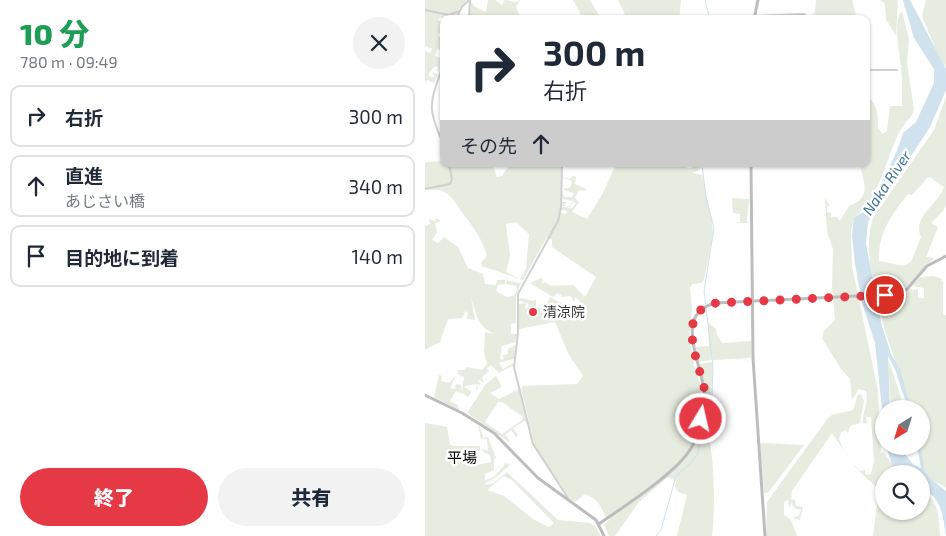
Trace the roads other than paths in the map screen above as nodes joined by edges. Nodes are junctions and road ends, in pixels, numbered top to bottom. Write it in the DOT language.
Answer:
graph roads {
  1 [pos="469,0"];
  2 [pos="758,0"];
  3 [pos="425,10"];
  4 [pos="459,10"];
  5 [pos="458,15"];
  6 [pos="469,15"];
  7 [pos="755,15"];
  8 [pos="788,15"];
  9 [pos="805,15"];
  10 [pos="870,70"];
  11 [pos="897,70"];
  12 [pos="440,72"];
  13 [pos="440,138"];
  14 [pos="450,167"];
  15 [pos="562,167"];
  16 [pos="751,167"];
  17 [pos="425,189"];
  18 [pos="946,256"];
  19 [pos="753,301"];
  20 [pos="425,395"];
  21 [pos="571,502"];
  22 [pos="599,524"];
  23 [pos="604,536"];
  24 [pos="765,536"];
  1 -- 4 [label="street"];
  1 -- 6 [label="street"];
  2 -- 7 [label="street"];
  3 -- 4 [label="street"];
  4 -- 5 [label="street"];
  8 -- 9 [label="street"];
  10 -- 11 [label="street"];
  12 -- 13 [label="street"];
  14 -- 17 [label="street"];
  15 -- 21 [label="street"];
  16 -- 19 [label="street"];
  18 -- 19 [label="street"];
  19 -- 22 [label="street"];
  19 -- 24 [label="street"];
  20 -- 21 [label="street"];
  21 -- 22 [label="street"];
  22 -- 23 [label="street"];
}
